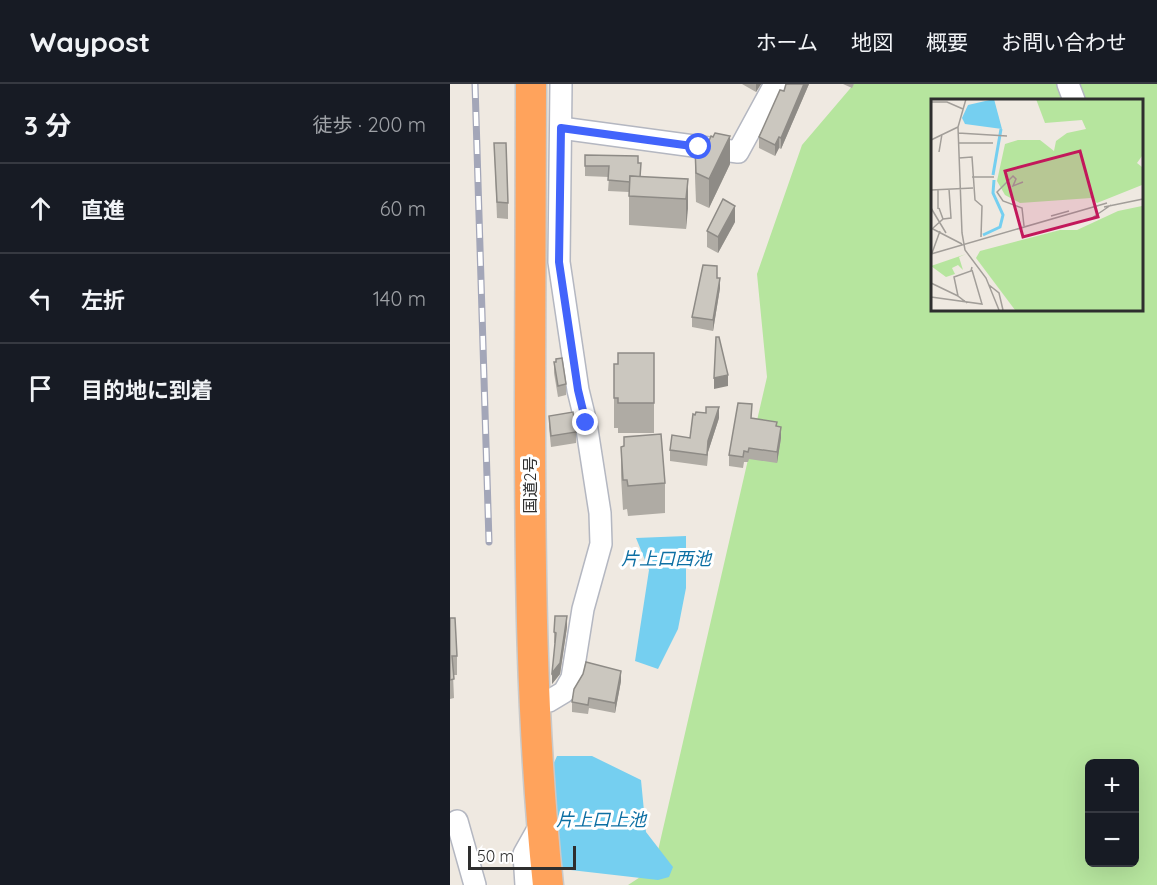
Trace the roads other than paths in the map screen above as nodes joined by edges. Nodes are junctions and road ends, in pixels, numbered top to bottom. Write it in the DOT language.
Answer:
graph roads {
  1 [pos="531,84"];
  2 [pos="561,84"];
  3 [pos="775,84"];
  4 [pos="1068,84"];
  5 [pos="1074,99"];
  6 [pos="561,128"];
  7 [pos="535,705"];
  8 [pos="457,821"];
  9 [pos="542,822"];
  10 [pos="475,885"];
  11 [pos="526,885"];
  12 [pos="548,885"];
  1 -- 7 [label="highway, 国道2号"];
  2 -- 6 [label="street"];
  3 -- 6 [label="street"];
  4 -- 5 [label="street"];
  6 -- 7 [label="street"];
  7 -- 9 [label="highway, 国道2号"];
  8 -- 10 [label="street"];
  9 -- 11 [label="street"];
  9 -- 12 [label="highway, 国道2号"];
}
